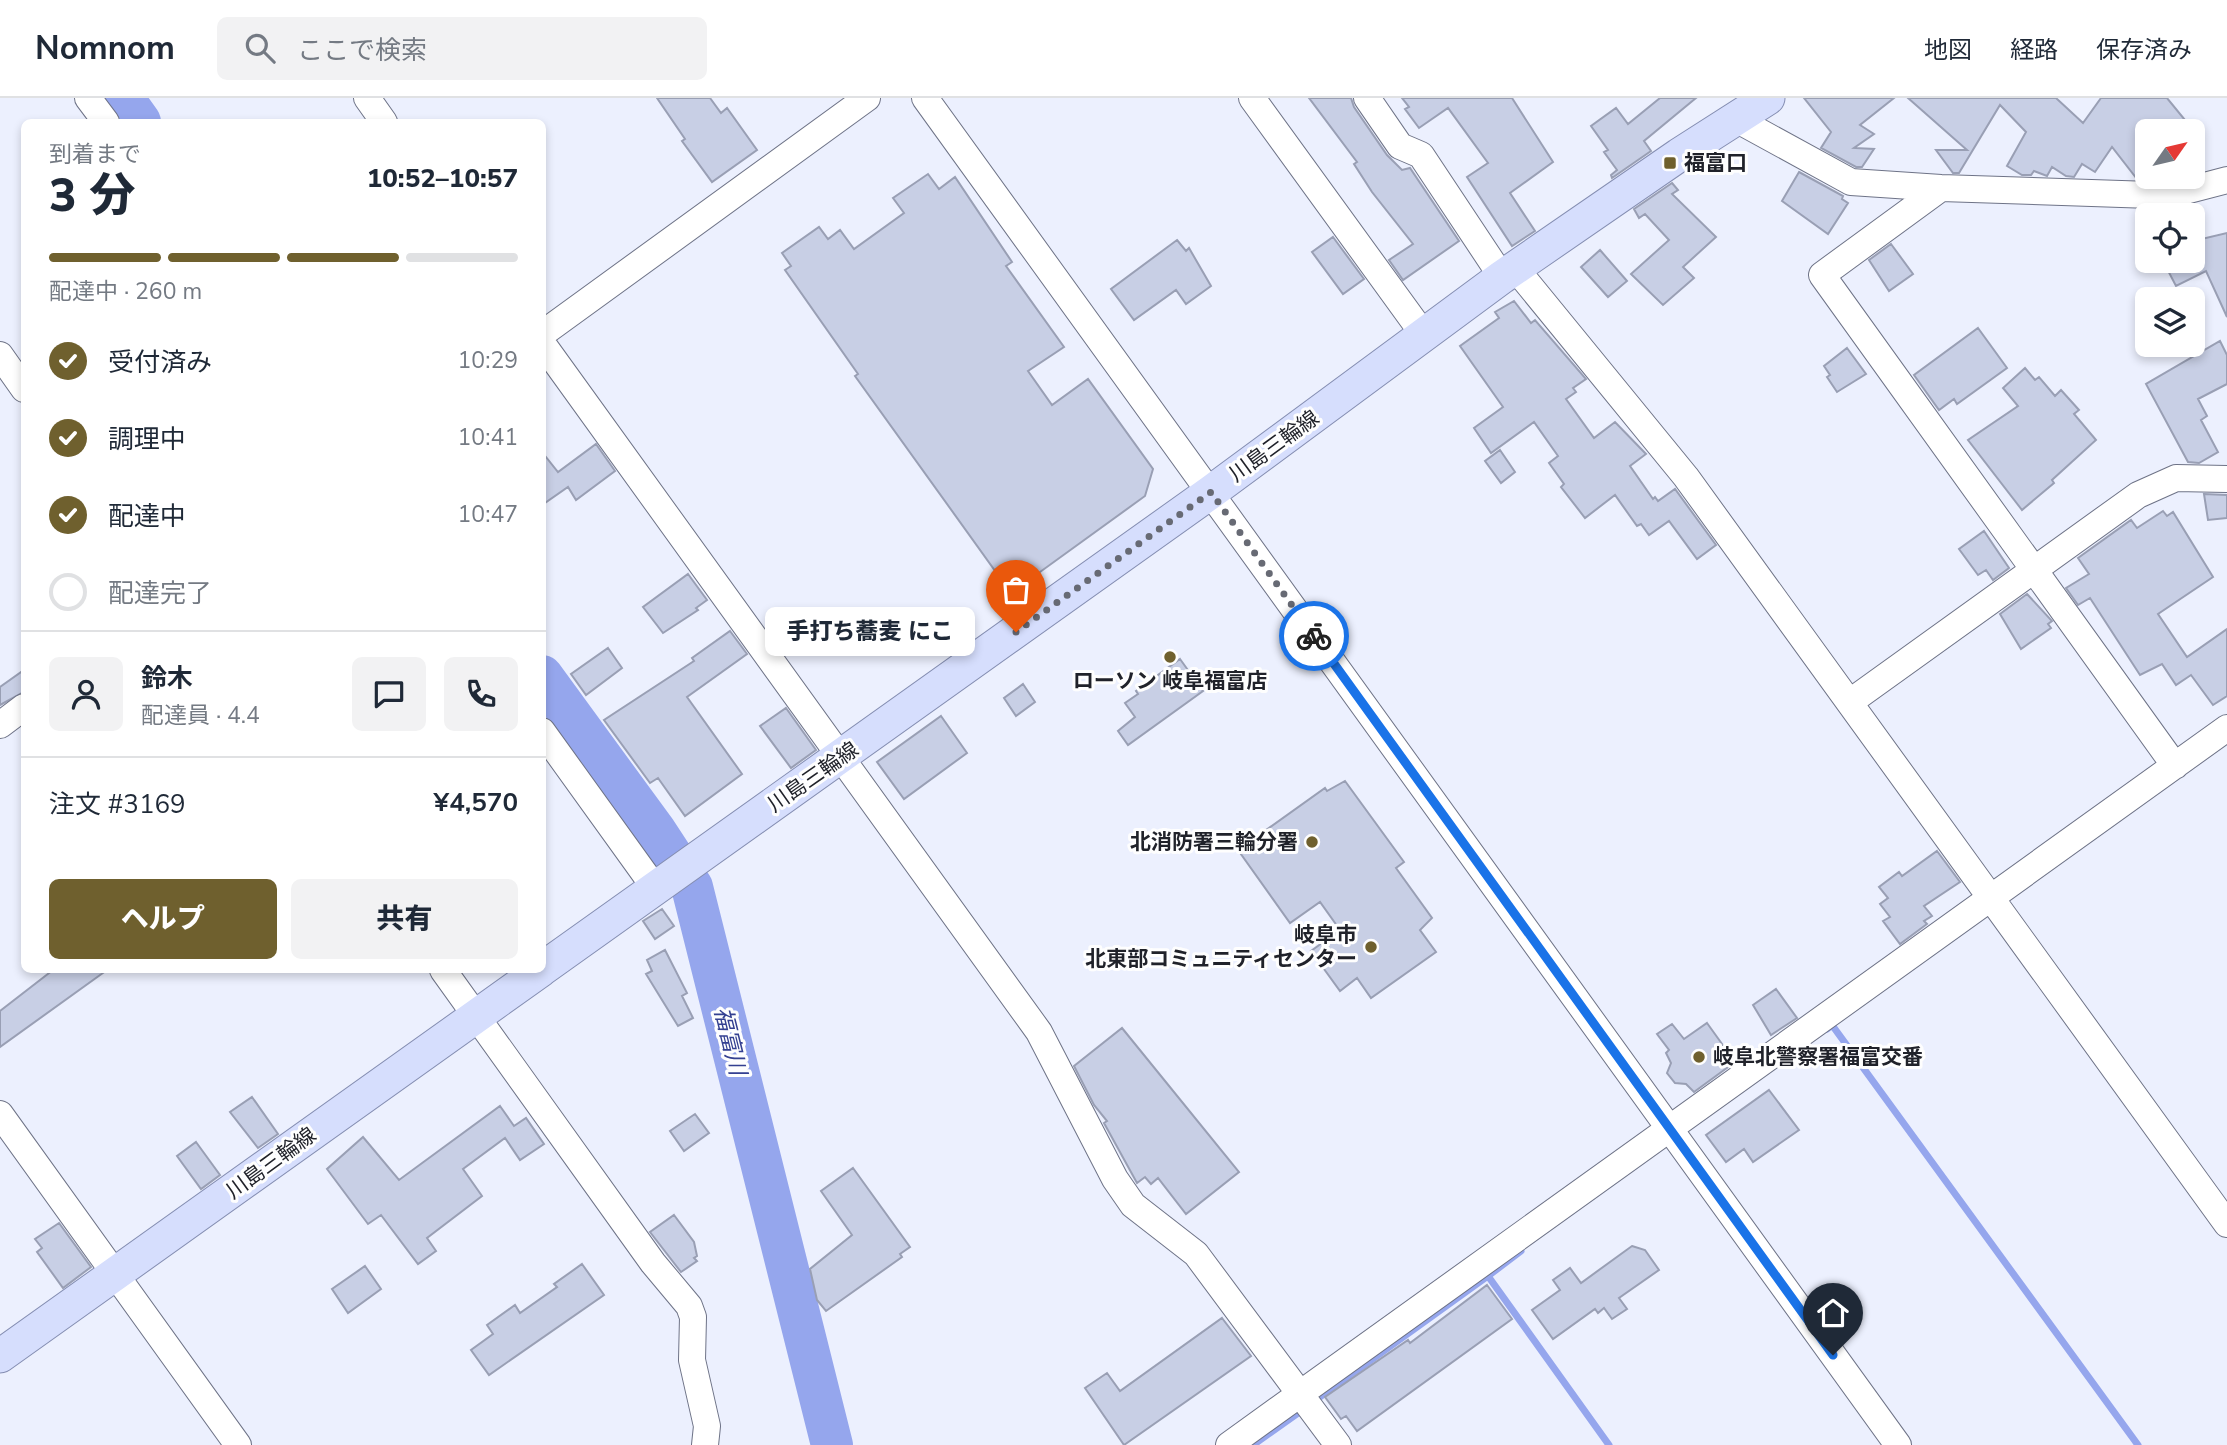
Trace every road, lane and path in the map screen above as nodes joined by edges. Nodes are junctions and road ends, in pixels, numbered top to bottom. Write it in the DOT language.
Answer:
graph roads {
  1 [pos="88,98"];
  2 [pos="367,98"];
  3 [pos="867,98"];
  4 [pos="925,98"];
  5 [pos="1252,98"];
  6 [pos="1367,98"];
  7 [pos="1747,107"];
  8 [pos="104,119"];
  9 [pos="382,119"];
  10 [pos="2227,180"];
  11 [pos="1941,188"];
  12 [pos="1509,273"];
  13 [pos="546,331"];
  14 [pos="1424,335"];
  15 [pos="546,349"];
  16 [pos="0,355"];
  17 [pos="21,385"];
  18 [pos="2227,479"];
  19 [pos="1211,492"];
  20 [pos="2032,571"];
  21 [pos="1850,702"];
  22 [pos="21,709"];
  23 [pos="0,725"];
  24 [pos="2227,728"];
  25 [pos="546,736"];
  26 [pos="843,757"];
  27 [pos="2175,766"];
  28 [pos="659,885"];
  29 [pos="1989,898"];
  30 [pos="546,966"];
  31 [pos="445,973"];
  32 [pos="536,973"];
  33 [pos="477,1016"];
  34 [pos="0,1114"];
  35 [pos="1670,1129"];
  36 [pos="2227,1224"];
  37 [pos="114,1275"];
  38 [pos="0,1356"];
  39 [pos="1306,1400"];
  40 [pos="238,1445"];
  41 [pos="705,1445"];
  42 [pos="1229,1445"];
  43 [pos="1338,1445"];
  44 [pos="1898,1445"];
  1 -- 8 [label="street"];
  2 -- 9 [label="street"];
  3 -- 13 [label="street"];
  4 -- 19 [label="street"];
  5 -- 14 [label="street"];
  6 -- 12 [label="street"];
  7 -- 11 [label="street"];
  7 -- 12 [label="main road, 川島三輪線"];
  10 -- 11 [label="street"];
  11 -- 20 [label="street"];
  12 -- 14 [label="main road, 川島三輪線"];
  12 -- 21 [label="street"];
  14 -- 19 [label="main road, 川島三輪線"];
  15 -- 26 [label="street"];
  16 -- 17 [label="street"];
  18 -- 20 [label="street"];
  19 -- 26 [label="main road, 川島三輪線"];
  19 -- 35 [label="street"];
  20 -- 21 [label="street"];
  20 -- 27 [label="street"];
  21 -- 29 [label="street"];
  22 -- 23 [label="street"];
  24 -- 27 [label="street"];
  25 -- 28 [label="street"];
  26 -- 28 [label="main road, 川島三輪線"];
  26 -- 39 [label="street"];
  27 -- 29 [label="street"];
  28 -- 30 [label="main road, 川島三輪線"];
  29 -- 35 [label="street"];
  29 -- 36 [label="street"];
  31 -- 33 [label="street"];
  32 -- 33 [label="main road, 川島三輪線"];
  33 -- 37 [label="main road, 川島三輪線"];
  33 -- 41 [label="street"];
  34 -- 37 [label="street"];
  35 -- 39 [label="street"];
  35 -- 44 [label="street"];
  37 -- 38 [label="main road, 川島三輪線"];
  37 -- 40 [label="street"];
  39 -- 42 [label="street"];
  39 -- 43 [label="street"];
}
